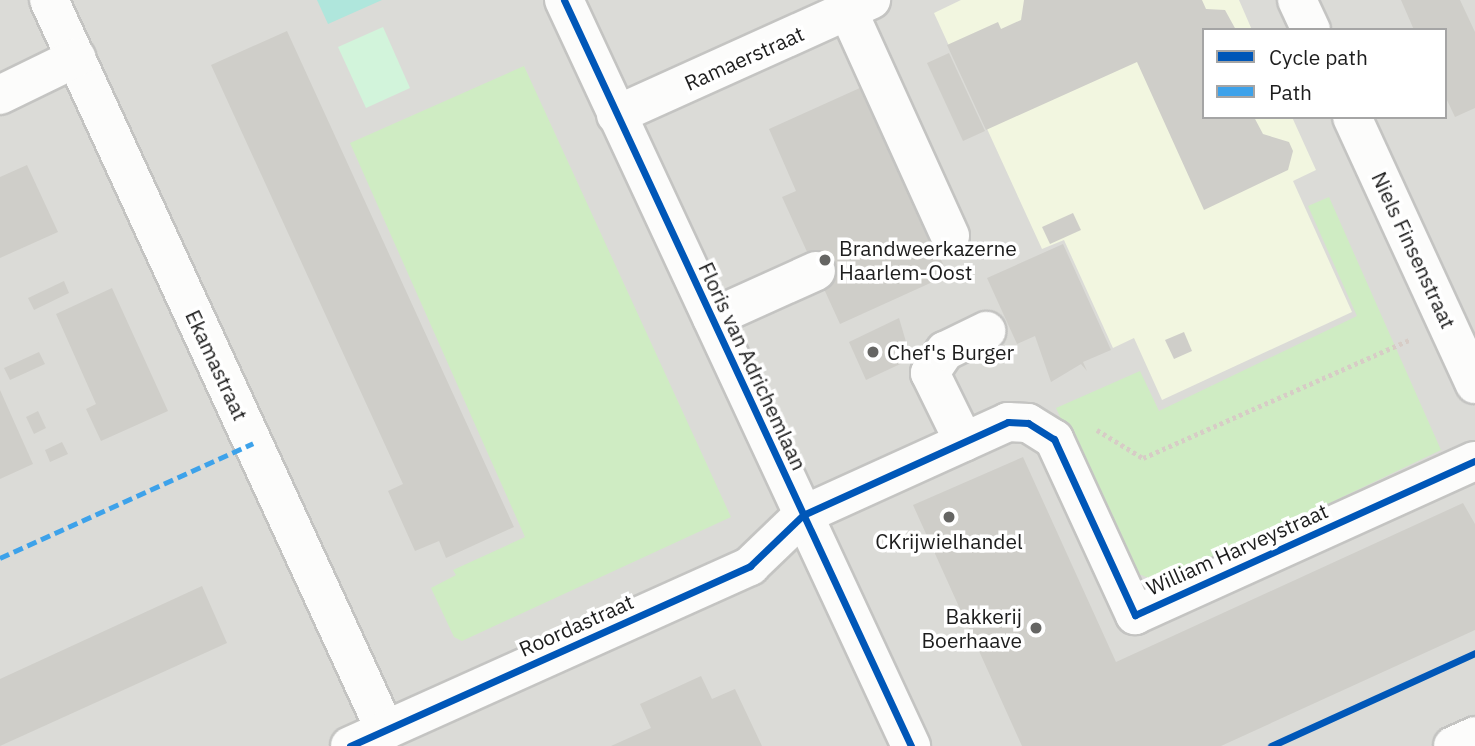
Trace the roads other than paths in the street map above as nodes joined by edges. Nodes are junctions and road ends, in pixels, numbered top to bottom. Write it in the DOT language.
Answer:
graph roads {
  1 [pos="49,0"];
  2 [pos="564,0"];
  3 [pos="1297,0"];
  4 [pos="860,6"];
  5 [pos="1310,28"];
  6 [pos="76,58"];
  7 [pos="0,95"];
  8 [pos="616,116"];
  9 [pos="1353,119"];
  10 [pos="950,236"];
  11 [pos="816,271"];
  12 [pos="712,318"];
  13 [pos="986,331"];
  14 [pos="1475,384"];
  15 [pos="964,442"];
  16 [pos="1475,461"];
  17 [pos="803,515"];
  18 [pos="385,730"];
  19 [pos="1475,736"];
  20 [pos="350,746"];
  21 [pos="911,746"];
  22 [pos="1452,746"];
  1 -- 6 [label="street, Ekamastraat"];
  2 -- 8 [label="street, Floris van Adrichemlaan"];
  3 -- 5 [label="street"];
  4 -- 8 [label="street, Ramaerstraat"];
  4 -- 10 [label="street"];
  6 -- 7 [label="street"];
  6 -- 18 [label="street, Ekamastraat"];
  8 -- 12 [label="street, Floris van Adrichemlaan"];
  9 -- 14 [label="street, Niels Finsenstraat"];
  11 -- 12 [label="street"];
  12 -- 17 [label="street, Floris van Adrichemlaan"];
  13 -- 15 [label="street"];
  15 -- 16 [label="street, William Harveystraat"];
  15 -- 17 [label="street, William Harveystraat"];
  17 -- 18 [label="street, Roordastraat"];
  17 -- 21 [label="street, Floris van Adrichemlaan"];
  18 -- 20 [label="street, Roordastraat"];
  19 -- 22 [label="street"];
}
